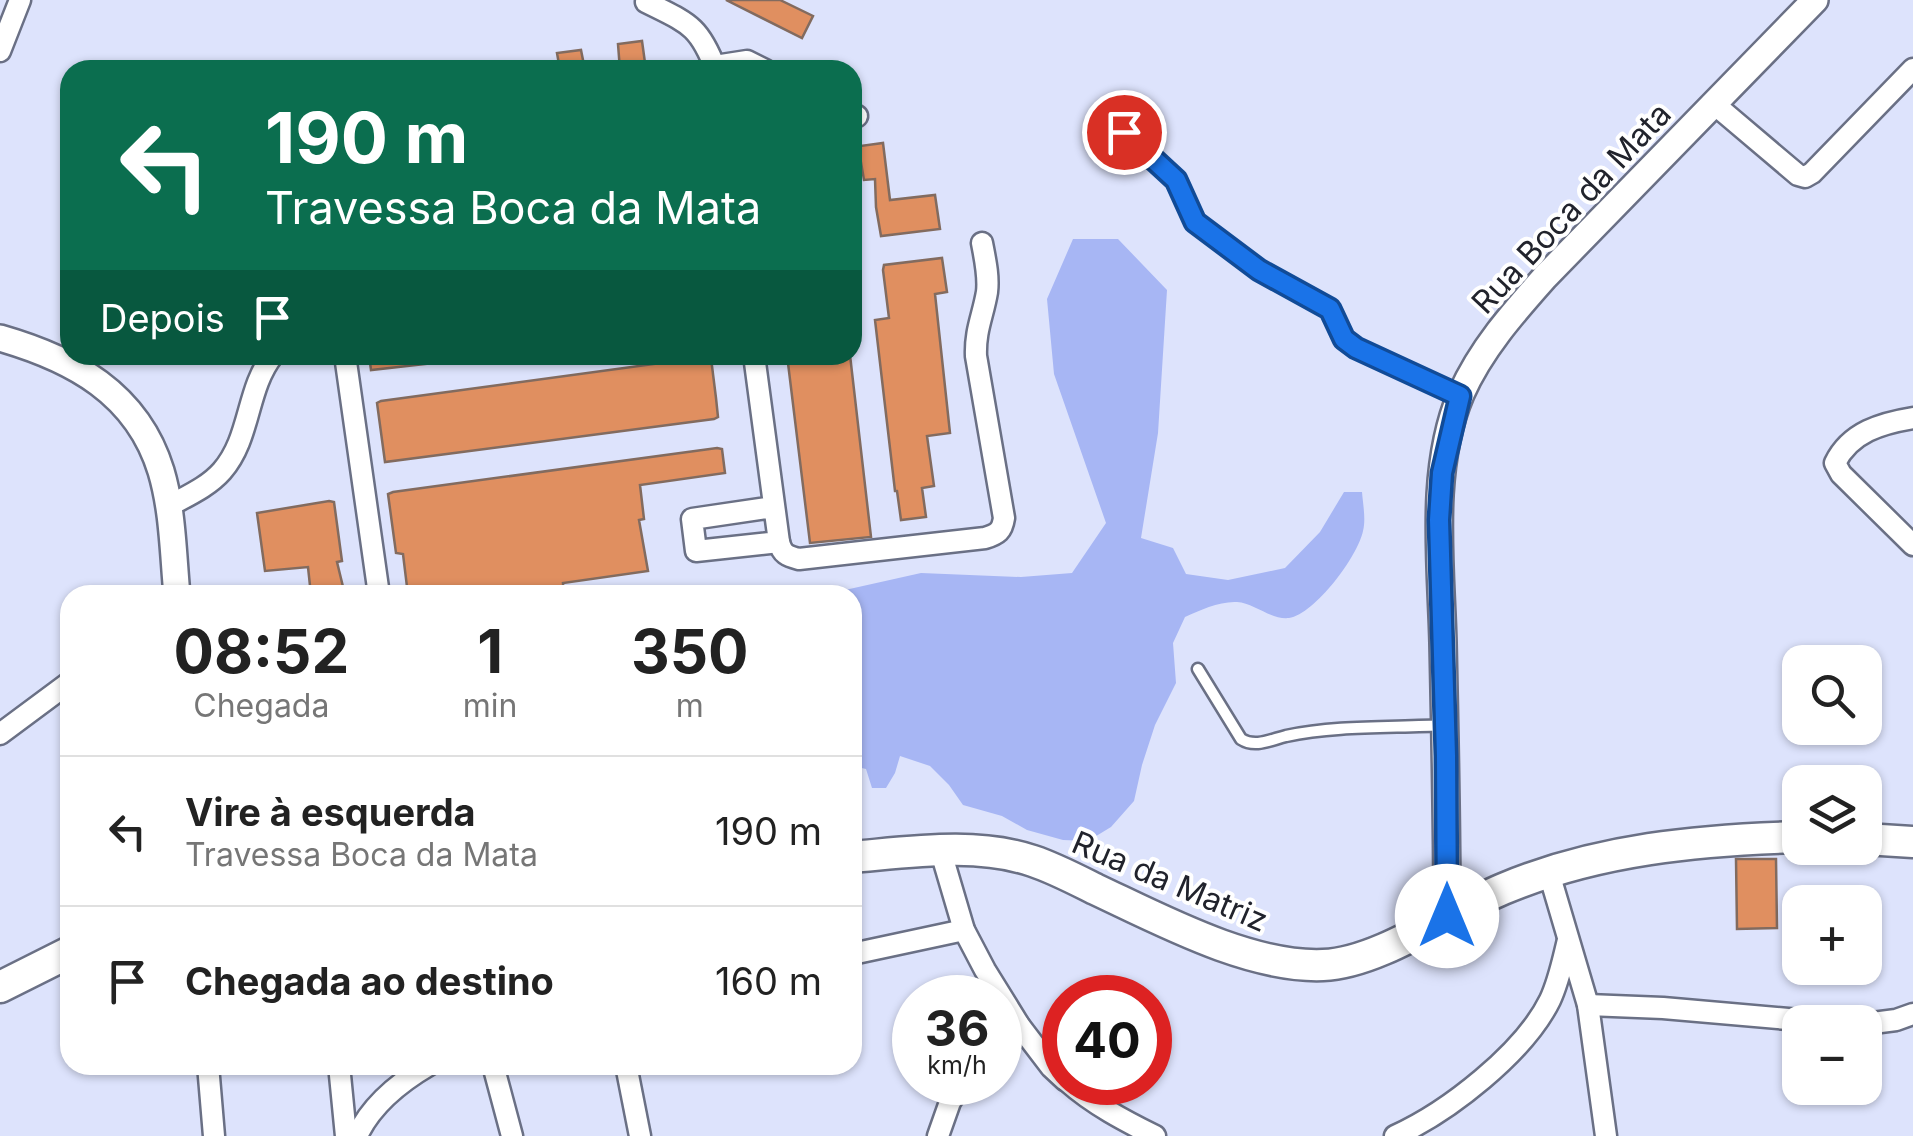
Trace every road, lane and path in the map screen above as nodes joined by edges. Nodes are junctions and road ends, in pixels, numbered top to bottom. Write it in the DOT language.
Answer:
graph roads {
  1 [pos="20,0"];
  2 [pos="1816,0"];
  3 [pos="646,2"];
  4 [pos="0,52"];
  5 [pos="712,60"];
  6 [pos="1913,69"];
  7 [pos="1713,103"];
  8 [pos="1124,132"];
  9 [pos="982,243"];
  10 [pos="0,338"];
  11 [pos="60,358"];
  12 [pos="72,365"];
  13 [pos="265,365"];
  14 [pos="346,365"];
  15 [pos="755,365"];
  16 [pos="1460,396"];
  17 [pos="1913,418"];
  18 [pos="169,506"];
  19 [pos="774,507"];
  20 [pos="778,542"];
  21 [pos="1913,544"];
  22 [pos="176,585"];
  23 [pos="378,585"];
  24 [pos="1198,669"];
  25 [pos="60,689"];
  26 [pos="1445,726"];
  27 [pos="0,734"];
  28 [pos="1782,838"];
  29 [pos="1882,840"];
  30 [pos="1913,842"];
  31 [pos="940,852"];
  32 [pos="862,856"];
  33 [pos="1548,872"];
  34 [pos="1447,916"];
  35 [pos="964,930"];
  36 [pos="1568,940"];
  37 [pos="862,952"];
  38 [pos="60,957"];
  39 [pos="991,975"];
  40 [pos="0,987"];
  41 [pos="1588,1005"];
  42 [pos="1913,1014"];
  43 [pos="1782,1018"];
  44 [pos="1882,1022"];
  45 [pos="1022,1028"];
  46 [pos="1042,1055"];
  47 [pos="209,1075"];
  48 [pos="341,1075"];
  49 [pos="411,1075"];
  50 [pos="495,1075"];
  51 [pos="628,1075"];
  52 [pos="949,1105"];
  53 [pos="1098,1105"];
  54 [pos="214,1136"];
  55 [pos="346,1136"];
  56 [pos="356,1136"];
  57 [pos="512,1136"];
  58 [pos="640,1136"];
  59 [pos="938,1136"];
  60 [pos="1155,1136"];
  61 [pos="1395,1136"];
  62 [pos="1606,1136"];
  1 -- 4 [label="street"];
  2 -- 7 [label="street, Rua Boca da Mata"];
  3 -- 5 [label="street"];
  6 -- 7 [label="street"];
  7 -- 16 [label="street, Rua Boca da Mata"];
  8 -- 16 [label="lane"];
  9 -- 20 [label="street"];
  10 -- 11 [label="street"];
  12 -- 18 [label="street"];
  13 -- 18 [label="street"];
  14 -- 23 [label="street"];
  15 -- 19 [label="street"];
  16 -- 26 [label="street, Rua Boca da Mata"];
  17 -- 21 [label="street"];
  18 -- 22 [label="street"];
  19 -- 20 [label="street"];
  19 -- 20 [label="street"];
  24 -- 26 [label="lane"];
  25 -- 27 [label="street"];
  26 -- 34 [label="street, Rua Boca da Mata"];
  28 -- 33 [label="main road, Rua da Matriz"];
  29 -- 30 [label="main road"];
  31 -- 32 [label="main road, Rua da Matriz"];
  31 -- 34 [label="main road, Rua da Matriz"];
  31 -- 35 [label="street"];
  33 -- 34 [label="main road, Rua da Matriz"];
  33 -- 36 [label="street"];
  35 -- 37 [label="street"];
  35 -- 39 [label="street"];
  36 -- 41 [label="street"];
  36 -- 61 [label="street"];
  38 -- 40 [label="main road"];
  41 -- 43 [label="street"];
  41 -- 62 [label="street"];
  42 -- 44 [label="street"];
  45 -- 46 [label="street"];
  47 -- 54 [label="street"];
  48 -- 55 [label="street"];
  49 -- 56 [label="street"];
  50 -- 57 [label="street"];
  51 -- 58 [label="street"];
  52 -- 59 [label="street"];
  53 -- 60 [label="street"];
}
